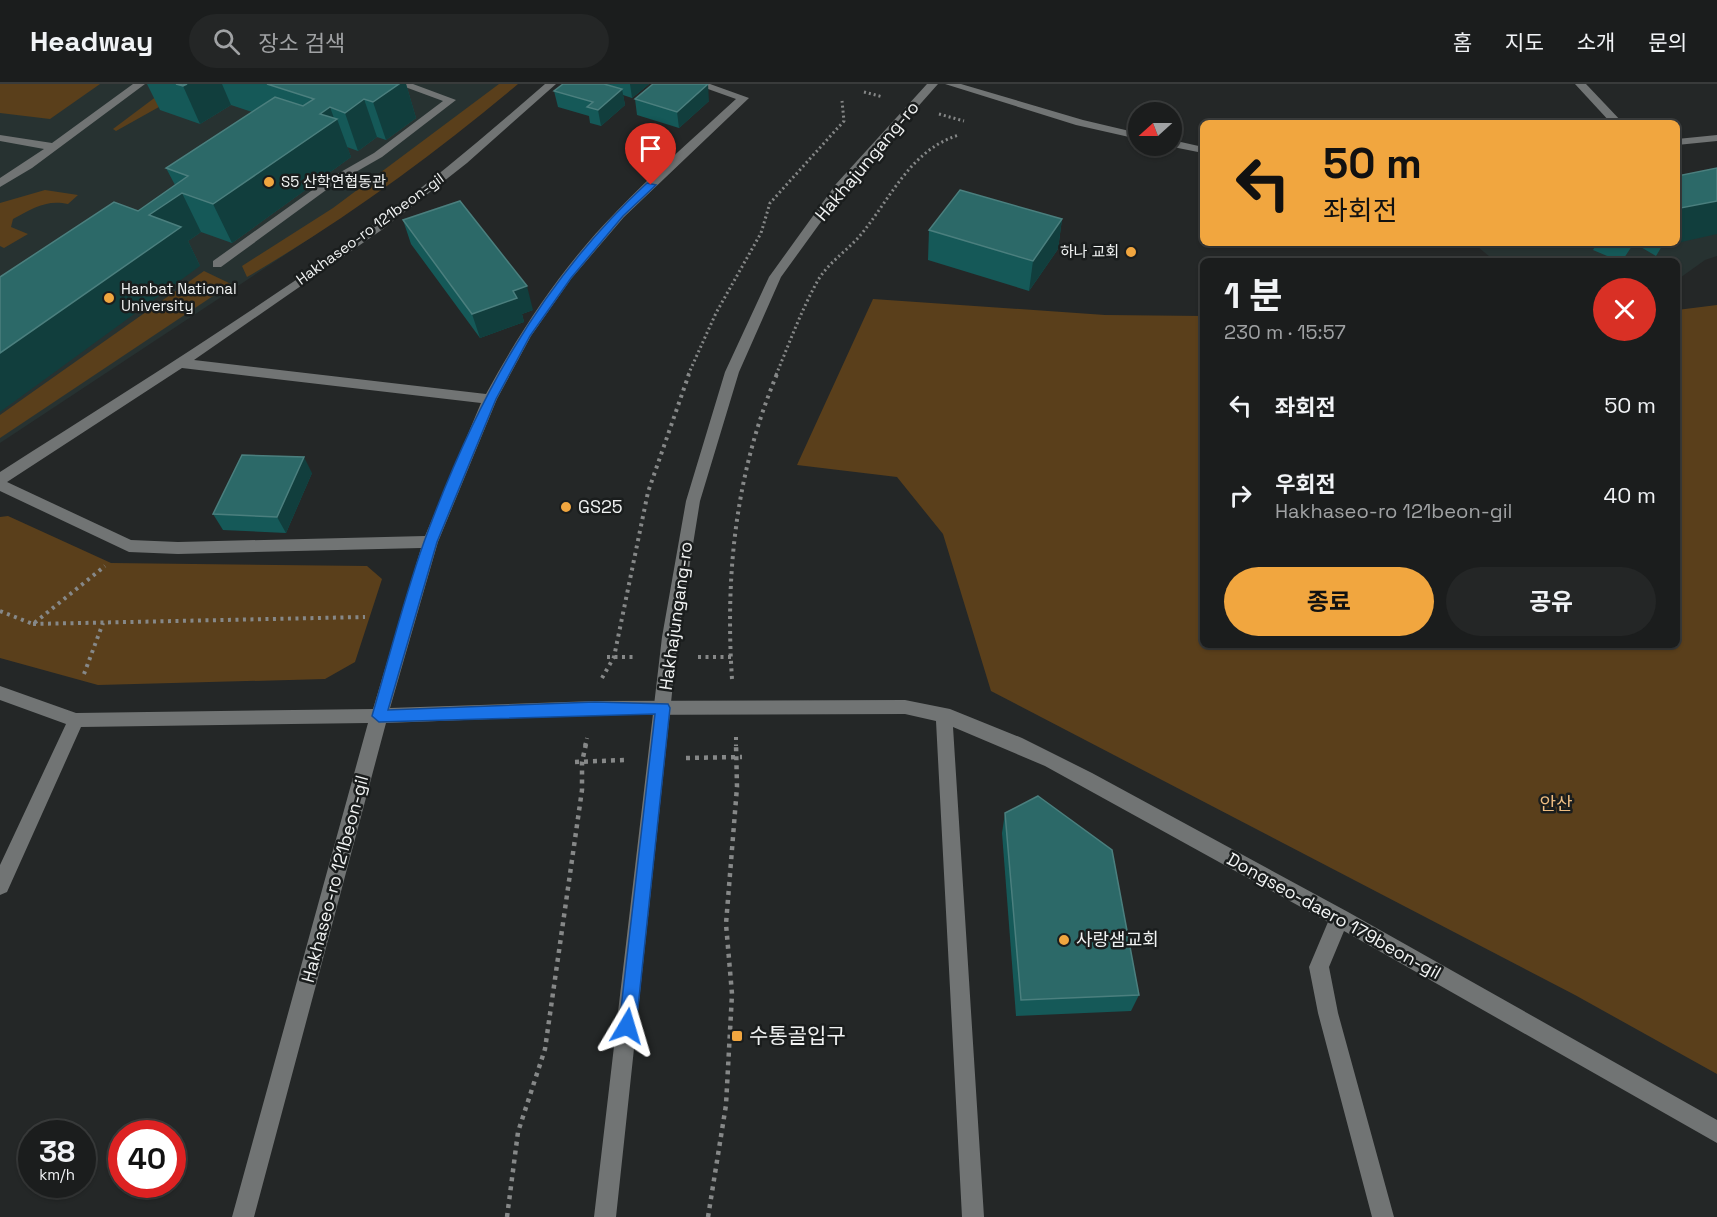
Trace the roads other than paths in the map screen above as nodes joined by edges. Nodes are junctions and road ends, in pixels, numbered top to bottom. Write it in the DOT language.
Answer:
graph roads {
  1 [pos="140,84"];
  2 [pos="402,84"];
  3 [pos="551,84"];
  4 [pos="699,84"];
  5 [pos="933,84"];
  6 [pos="951,84"];
  7 [pos="1580,84"];
  8 [pos="1614,120"];
  9 [pos="1128,134"];
  10 [pos="0,138"];
  11 [pos="1717,138"];
  12 [pos="1680,142"];
  13 [pos="1182,145"];
  14 [pos="55,147"];
  15 [pos="1200,149"];
  16 [pos="0,183"];
  17 [pos="217,264"];
  18 [pos="180,363"];
  19 [pos="490,399"];
  20 [pos="0,479"];
  21 [pos="0,485"];
  22 [pos="430,542"];
  23 [pos="0,693"];
  24 [pos="663,708"];
  25 [pos="944,714"];
  26 [pos="379,716"];
  27 [pos="76,720"];
  28 [pos="0,886"];
  29 [pos="1341,918"];
  30 [pos="1717,1132"];
  31 [pos="243,1217"];
  32 [pos="605,1217"];
  33 [pos="973,1217"];
  34 [pos="1383,1217"];
  1 -- 14 [label="street"];
  2 -- 17 [label="street"];
  3 -- 18 [label="street, Hakhaseo-ro 121beon-gil"];
  4 -- 19 [label="street, Hakhaseo-ro 121beon-gil"];
  5 -- 24 [label="street, Hakhajungang-ro"];
  6 -- 9 [label="street"];
  7 -- 8 [label="street"];
  10 -- 14 [label="street"];
  11 -- 12 [label="street"];
  13 -- 15 [label="street"];
  14 -- 16 [label="street"];
  18 -- 19 [label="street"];
  18 -- 20 [label="street, Hakhaseo-ro 121beon-gil"];
  19 -- 22 [label="street, Hakhaseo-ro 121beon-gil"];
  21 -- 22 [label="street"];
  22 -- 26 [label="street, Hakhaseo-ro 121beon-gil"];
  23 -- 27 [label="street"];
  24 -- 25 [label="street, Dongseo-daero 179beon-gil"];
  24 -- 26 [label="street, Dongseo-daero 179beon-gil"];
  24 -- 32 [label="street, Hakhajungang-ro"];
  25 -- 29 [label="street, Dongseo-daero 179beon-gil"];
  25 -- 33 [label="street"];
  26 -- 27 [label="street, Dongseo-daero 179beon-gil"];
  26 -- 31 [label="street, Hakhaseo-ro 121beon-gil"];
  27 -- 28 [label="street"];
  29 -- 30 [label="street, Dongseo-daero 179beon-gil"];
  29 -- 34 [label="street"];
}
